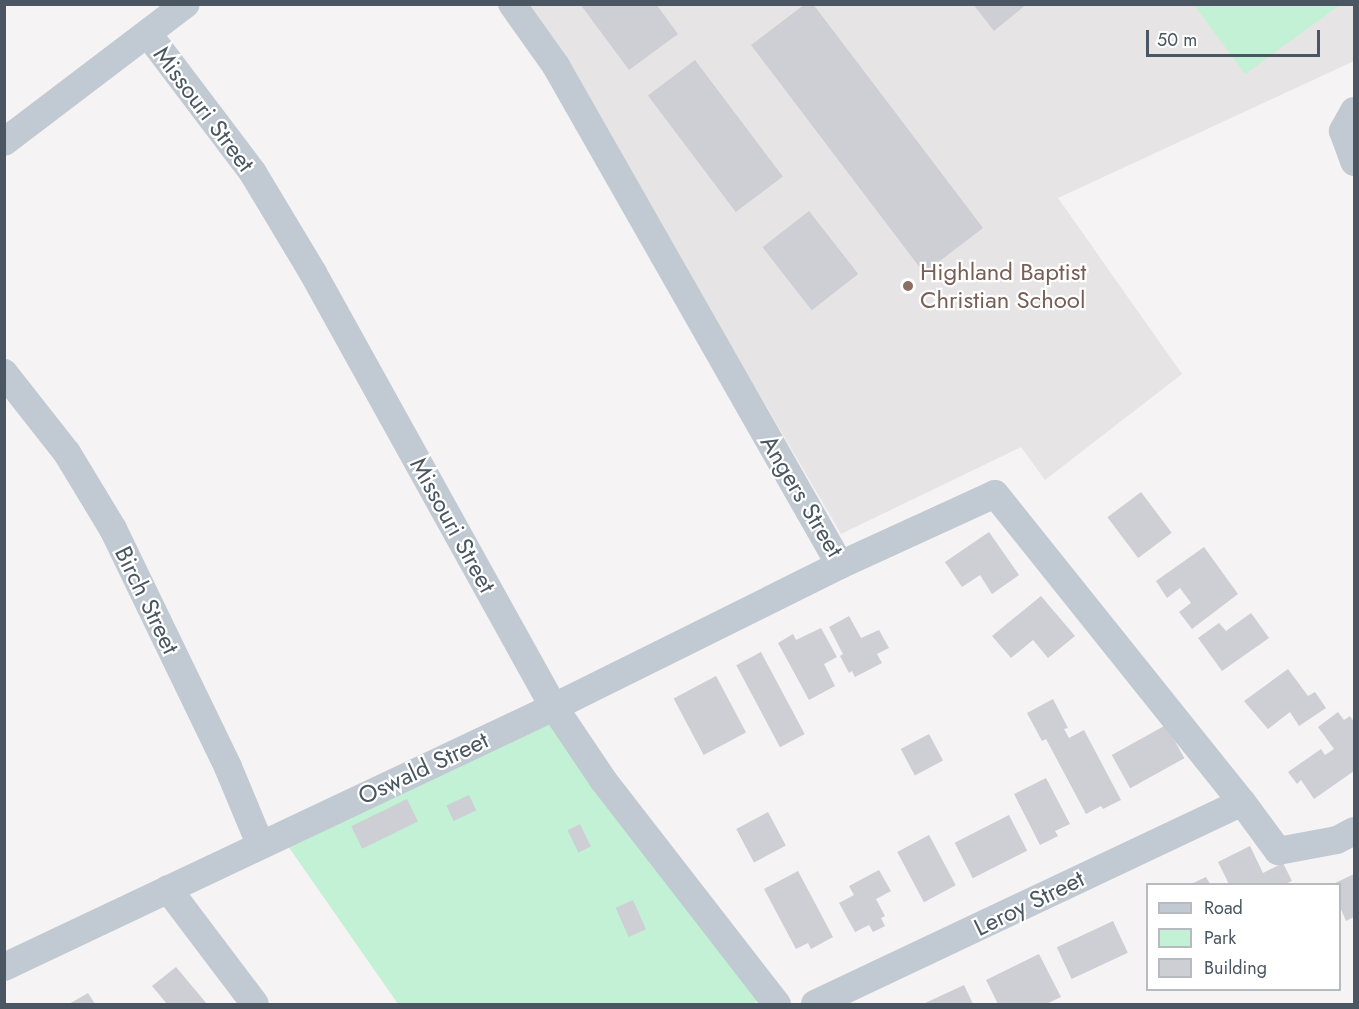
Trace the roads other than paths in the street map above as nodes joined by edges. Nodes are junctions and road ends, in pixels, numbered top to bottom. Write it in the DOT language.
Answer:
graph roads {
  1 [pos="186,4"];
  2 [pos="512,4"];
  3 [pos="148,34"];
  4 [pos="1354,111"];
  5 [pos="4,142"];
  6 [pos="1354,162"];
  7 [pos="4,373"];
  8 [pos="840,565"];
  9 [pos="554,707"];
  10 [pos="1242,802"];
  11 [pos="1354,831"];
  12 [pos="260,844"];
  13 [pos="168,889"];
  14 [pos="4,967"];
  15 [pos="255,1005"];
  16 [pos="777,1005"];
  17 [pos="815,1005"];
  1 -- 3 [label="street"];
  2 -- 8 [label="street, Angers Street"];
  3 -- 5 [label="street"];
  3 -- 9 [label="street, Missouri Street"];
  4 -- 6 [label="street"];
  7 -- 12 [label="street, Birch Street"];
  8 -- 9 [label="street, Oswald Street"];
  8 -- 10 [label="street, Angers Street"];
  9 -- 12 [label="street, Oswald Street"];
  9 -- 16 [label="street, Missouri Street"];
  10 -- 11 [label="street"];
  10 -- 17 [label="street, Leroy Street"];
  12 -- 13 [label="street, Oswald Street"];
  13 -- 14 [label="street, Oswald Street"];
  13 -- 15 [label="street"];
}
